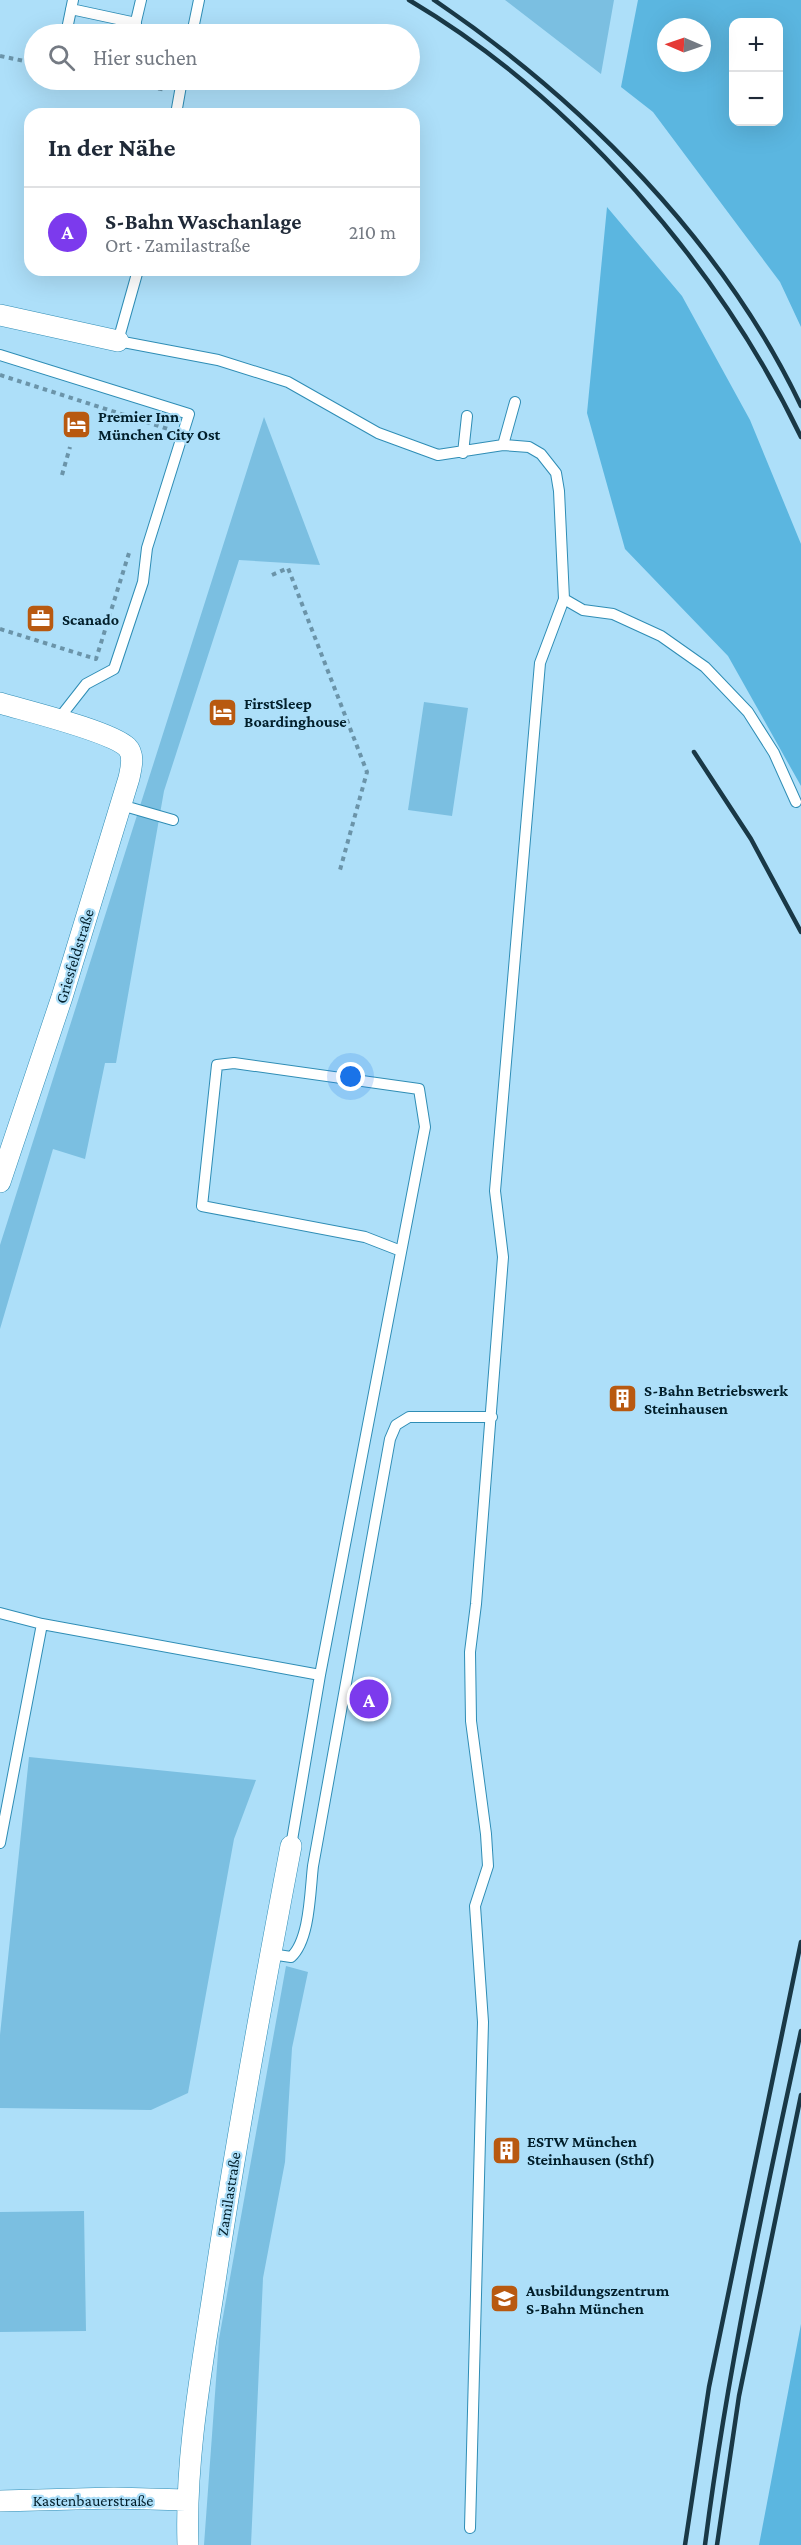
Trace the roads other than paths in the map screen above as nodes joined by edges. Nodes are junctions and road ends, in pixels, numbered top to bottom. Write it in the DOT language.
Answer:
graph roads {
  1 [pos="141,0"];
  2 [pos="199,0"];
  3 [pos="72,4"];
  4 [pos="136,23"];
  5 [pos="68,24"];
  6 [pos="194,24"];
  7 [pos="180,90"];
  8 [pos="177,108"];
  9 [pos="136,276"];
  10 [pos="0,315"];
  11 [pos="118,341"];
  12 [pos="0,355"];
  13 [pos="515,402"];
  14 [pos="467,416"];
  15 [pos="503,445"];
  16 [pos="463,453"];
  17 [pos="564,599"];
  18 [pos="0,703"];
  19 [pos="57,721"];
  20 [pos="796,802"];
  21 [pos="121,805"];
  22 [pos="173,820"];
  23 [pos="0,1182"];
  24 [pos="401,1251"];
  25 [pos="492,1417"];
  26 [pos="0,1613"];
  27 [pos="42,1624"];
  28 [pos="320,1675"];
  29 [pos="0,1844"];
  30 [pos="291,1846"];
  31 [pos="271,1954"];
  32 [pos="186,2500"];
  33 [pos="0,2501"];
  34 [pos="470,2528"];
  35 [pos="188,2545"];
  1 -- 4 [label="lane"];
  2 -- 6 [label="lane"];
  3 -- 4 [label="lane"];
  3 -- 5 [label="lane"];
  7 -- 8 [label="lane"];
  9 -- 11 [label="lane"];
  10 -- 11 [label="street"];
  11 -- 16 [label="lane"];
  12 -- 19 [label="lane"];
  13 -- 15 [label="lane"];
  14 -- 16 [label="lane"];
  15 -- 16 [label="lane"];
  15 -- 17 [label="lane"];
  17 -- 20 [label="lane"];
  17 -- 25 [label="lane"];
  18 -- 19 [label="street"];
  19 -- 21 [label="street, Griesfeldstraße"];
  21 -- 22 [label="lane"];
  21 -- 23 [label="street, Griesfeldstraße"];
  24 -- 24 [label="lane"];
  24 -- 28 [label="lane"];
  25 -- 31 [label="lane"];
  25 -- 34 [label="lane"];
  26 -- 27 [label="lane"];
  27 -- 28 [label="lane"];
  27 -- 29 [label="lane"];
  28 -- 30 [label="lane"];
  30 -- 31 [label="street, Zamilastraße"];
  31 -- 32 [label="street, Zamilastraße"];
  32 -- 33 [label="street, Kastenbauerstraße"];
  32 -- 35 [label="street, Zamilastraße"];
}
